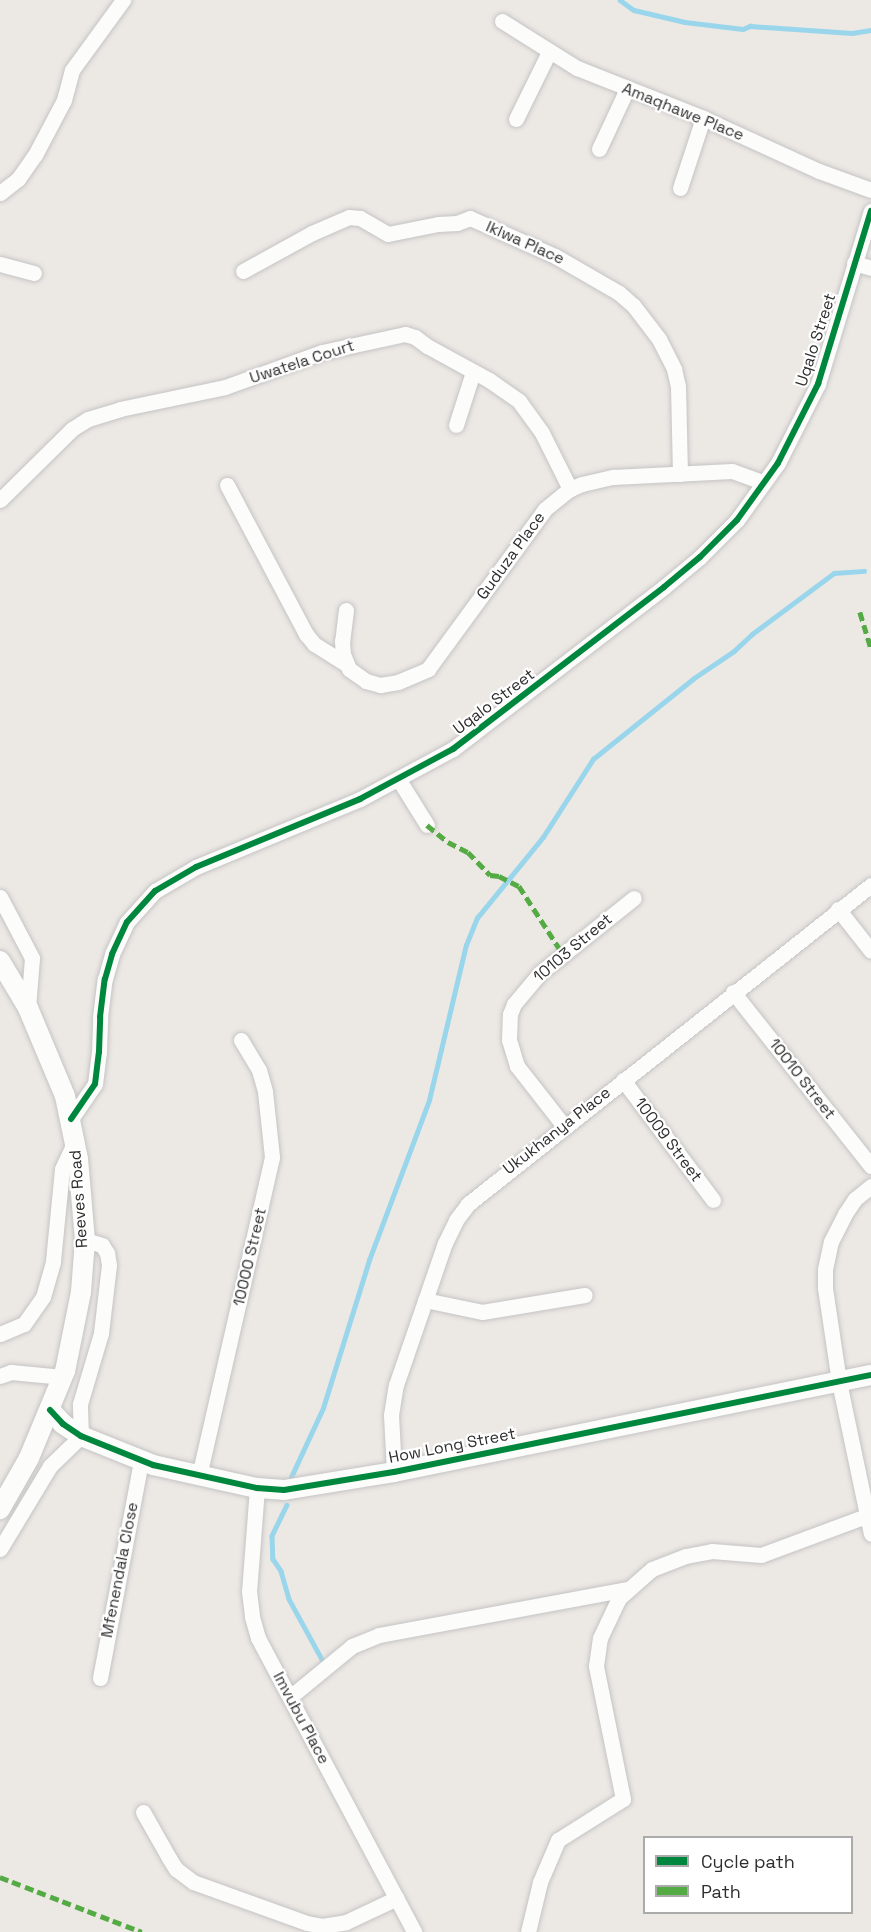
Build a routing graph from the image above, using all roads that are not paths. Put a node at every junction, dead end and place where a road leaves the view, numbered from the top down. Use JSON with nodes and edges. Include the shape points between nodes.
{"nodes":[{"id":1,"x":123,"y":0,"type":"edge"},
{"id":2,"x":502,"y":21,"type":"dead end"},
{"id":3,"x":549,"y":52,"type":"junction"},
{"id":4,"x":627,"y":89,"type":"junction"},
{"id":5,"x":516,"y":118,"type":"dead end"},
{"id":6,"x":703,"y":118,"type":"junction"},
{"id":7,"x":599,"y":149,"type":"dead end"},
{"id":8,"x":680,"y":188,"type":"dead end"},
{"id":9,"x":871,"y":190,"type":"edge"},
{"id":10,"x":0,"y":194,"type":"edge"},
{"id":11,"x":871,"y":211,"type":"edge"},
{"id":12,"x":854,"y":263,"type":"junction"},
{"id":13,"x":0,"y":264,"type":"edge"},
{"id":14,"x":871,"y":268,"type":"edge"},
{"id":15,"x":243,"y":271,"type":"dead end"},
{"id":16,"x":34,"y":273,"type":"dead end"},
{"id":17,"x":473,"y":372,"type":"junction"},
{"id":18,"x":456,"y":425,"type":"dead end"},
{"id":19,"x":680,"y":474,"type":"junction"},
{"id":20,"x":764,"y":482,"type":"junction"},
{"id":21,"x":227,"y":485,"type":"dead end"},
{"id":22,"x":570,"y":489,"type":"junction"},
{"id":23,"x":0,"y":500,"type":"edge"},
{"id":24,"x":346,"y":610,"type":"dead end"},
{"id":25,"x":346,"y":664,"type":"junction"},
{"id":26,"x":399,"y":780,"type":"junction"},
{"id":27,"x":427,"y":825,"type":"dead end"},
{"id":28,"x":871,"y":885,"type":"edge"},
{"id":29,"x":0,"y":897,"type":"edge"},
{"id":30,"x":634,"y":898,"type":"dead end"},
{"id":31,"x":838,"y":909,"type":"junction"},
{"id":32,"x":871,"y":951,"type":"edge"},
{"id":33,"x":0,"y":961,"type":"edge"},
{"id":34,"x":733,"y":992,"type":"junction"},
{"id":35,"x":28,"y":1008,"type":"junction"},
{"id":36,"x":241,"y":1040,"type":"dead end"},
{"id":37,"x":623,"y":1080,"type":"junction"},
{"id":38,"x":71,"y":1119,"type":"junction"},
{"id":39,"x":564,"y":1126,"type":"junction"},
{"id":40,"x":75,"y":1141,"type":"junction"},
{"id":41,"x":871,"y":1166,"type":"edge"},
{"id":42,"x":871,"y":1186,"type":"edge"},
{"id":43,"x":713,"y":1200,"type":"dead end"},
{"id":44,"x":84,"y":1240,"type":"junction"},
{"id":45,"x":585,"y":1295,"type":"dead end"},
{"id":46,"x":425,"y":1300,"type":"junction"},
{"id":47,"x":0,"y":1334,"type":"edge"},
{"id":48,"x":871,"y":1375,"type":"edge"},
{"id":49,"x":0,"y":1376,"type":"edge"},
{"id":50,"x":63,"y":1377,"type":"junction"},
{"id":51,"x":839,"y":1382,"type":"junction"},
{"id":52,"x":50,"y":1410,"type":"junction"},
{"id":53,"x":81,"y":1436,"type":"junction"},
{"id":54,"x":141,"y":1461,"type":"junction"},
{"id":55,"x":394,"y":1472,"type":"junction"},
{"id":56,"x":199,"y":1476,"type":"junction"},
{"id":57,"x":256,"y":1488,"type":"junction"},
{"id":58,"x":0,"y":1509,"type":"edge"},
{"id":59,"x":867,"y":1511,"type":"edge"},
{"id":60,"x":871,"y":1534,"type":"edge"},
{"id":61,"x":0,"y":1549,"type":"edge"},
{"id":62,"x":626,"y":1589,"type":"junction"},
{"id":63,"x":100,"y":1678,"type":"dead end"},
{"id":64,"x":290,"y":1697,"type":"junction"},
{"id":65,"x":143,"y":1812,"type":"dead end"},
{"id":66,"x":397,"y":1898,"type":"junction"},
{"id":67,"x":414,"y":1932,"type":"edge"},
{"id":68,"x":528,"y":1932,"type":"edge"}],
"edges":[{"from":1,"to":10,"type":"street","via":[[72,70],[64,100],[35,154],[18,179]]},
{"from":2,"to":3,"type":"street","name":"Amaqhawe Place"},
{"from":3,"to":4,"type":"street","name":"Amaqhawe Place"},
{"from":3,"to":5,"type":"street"},
{"from":4,"to":6,"type":"street","name":"Amaqhawe Place"},
{"from":4,"to":7,"type":"street"},
{"from":6,"to":8,"type":"street"},
{"from":6,"to":9,"type":"street","name":"Amaqhawe Place","via":[[819,171]]},
{"from":11,"to":12,"type":"street","name":"Uqalo Street"},
{"from":12,"to":14,"type":"street"},
{"from":12,"to":20,"type":"street","name":"Uqalo Street","via":[[818,384],[778,463]]},
{"from":13,"to":16,"type":"street"},
{"from":15,"to":19,"type":"street","name":"Iklwa Place","via":[[349,217],[360,218],[388,234],[470,218],[555,256],[619,293],[659,339],[678,386]]},
{"from":17,"to":18,"type":"street"},
{"from":17,"to":22,"type":"street","name":"Uwatela Court","via":[[506,391],[533,418]]},
{"from":17,"to":23,"type":"street","name":"Uwatela Court","via":[[405,334],[322,352],[225,387],[88,419],[65,435]]},
{"from":19,"to":20,"type":"street","name":"Guduza Place","via":[[732,471]]},
{"from":19,"to":22,"type":"street","name":"Guduza Place","via":[[613,477]]},
{"from":20,"to":26,"type":"street","name":"Uqalo Street","via":[[737,520],[664,587],[476,733]]},
{"from":21,"to":25,"type":"street","via":[[306,634],[314,644]]},
{"from":22,"to":25,"type":"street","name":"Guduza Place","via":[[545,509],[428,669],[406,680],[380,685],[356,675]]},
{"from":24,"to":25,"type":"street","via":[[342,641]]},
{"from":26,"to":27,"type":"street"},
{"from":26,"to":38,"type":"street","name":"Uqalo Street","via":[[196,867],[154,891],[135,910],[118,938],[105,979],[95,1084]]},
{"from":28,"to":31,"type":"street","name":"Ukukhanya Place"},
{"from":29,"to":35,"type":"street","via":[[31,954]]},
{"from":30,"to":39,"type":"street","name":"10103 Street","via":[[540,973],[510,1014],[509,1040],[517,1066]]},
{"from":31,"to":32,"type":"street"},
{"from":31,"to":34,"type":"street","name":"Ukukhanya Place"},
{"from":33,"to":35,"type":"street","name":"Reeves Road"},
{"from":34,"to":37,"type":"street","name":"Ukukhanya Place"},
{"from":34,"to":41,"type":"street","name":"10010 Street"},
{"from":35,"to":38,"type":"street","name":"Reeves Road"},
{"from":36,"to":56,"type":"street","name":"10000 Street","via":[[266,1090],[272,1157]]},
{"from":37,"to":39,"type":"street","name":"Ukukhanya Place"},
{"from":37,"to":43,"type":"street","name":"10009 Street"},
{"from":38,"to":40,"type":"street","name":"Reeves Road"},
{"from":39,"to":46,"type":"street","name":"Ukukhanya Place","via":[[461,1212],[445,1243]]},
{"from":40,"to":44,"type":"street","name":"Reeves Road"},
{"from":40,"to":47,"type":"street","via":[[62,1169],[52,1261],[43,1297],[24,1324]]},
{"from":42,"to":51,"type":"street","via":[[845,1214],[826,1256],[825,1288]]},
{"from":44,"to":50,"type":"street","name":"Reeves Road","via":[[76,1325]]},
{"from":44,"to":53,"type":"street","via":[[102,1245],[109,1265],[101,1333],[81,1404]]},
{"from":45,"to":46,"type":"street","via":[[482,1312]]},
{"from":46,"to":55,"type":"street","name":"Ukukhanya Place","via":[[393,1398]]},
{"from":48,"to":51,"type":"street","name":"How Long Street"},
{"from":49,"to":50,"type":"street","via":[[11,1372]]},
{"from":50,"to":52,"type":"street","name":"Reeves Road"},
{"from":51,"to":55,"type":"street","name":"How Long Street"},
{"from":51,"to":59,"type":"street"},
{"from":52,"to":53,"type":"street","name":"How Long Street"},
{"from":52,"to":58,"type":"street","name":"Reeves Road"},
{"from":53,"to":54,"type":"street","name":"How Long Street"},
{"from":53,"to":61,"type":"street","via":[[50,1466]]},
{"from":54,"to":56,"type":"street","name":"How Long Street"},
{"from":54,"to":63,"type":"street","name":"Mfenendala Close"},
{"from":55,"to":57,"type":"street","name":"How Long Street","via":[[296,1489]]},
{"from":56,"to":57,"type":"street","name":"How Long Street"},
{"from":57,"to":64,"type":"street","name":"Imvubu Place","via":[[249,1591],[252,1617],[258,1638]]},
{"from":59,"to":60,"type":"street"},
{"from":59,"to":62,"type":"street","via":[[761,1555],[712,1551],[686,1556],[652,1569]]},
{"from":62,"to":64,"type":"street","via":[[379,1635],[352,1646]]},
{"from":62,"to":68,"type":"street","via":[[604,1627],[596,1666],[623,1799],[558,1840],[540,1882]]},
{"from":64,"to":66,"type":"street","name":"Imvubu Place"},
{"from":65,"to":66,"type":"street","via":[[176,1869],[193,1882],[307,1923],[322,1926],[346,1922]]},
{"from":66,"to":67,"type":"street","name":"Imvubu Place"}]}
